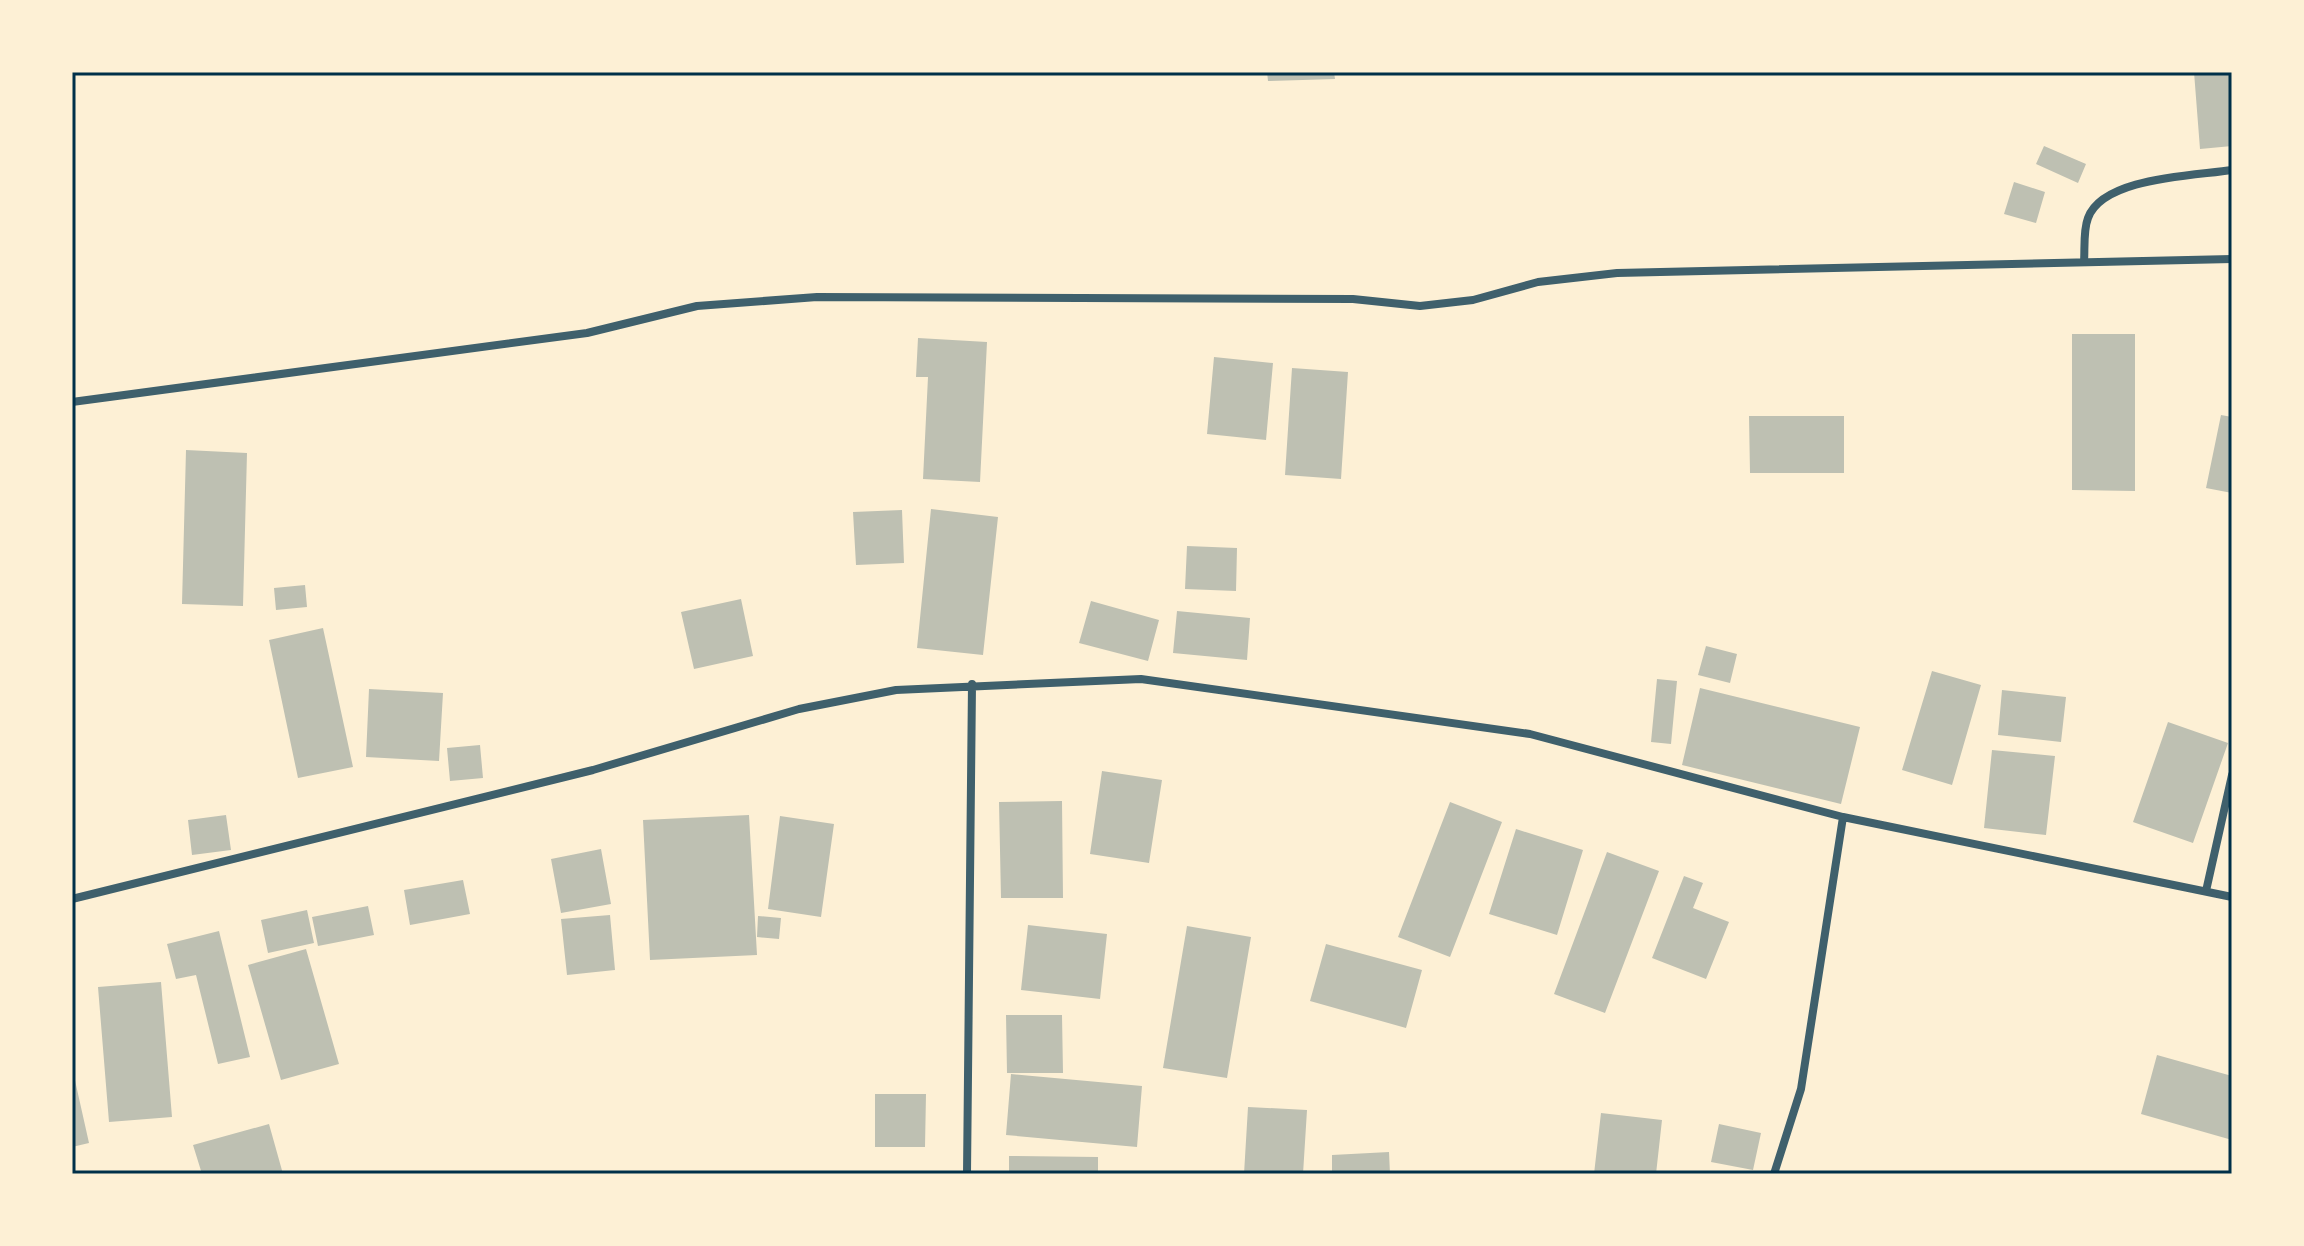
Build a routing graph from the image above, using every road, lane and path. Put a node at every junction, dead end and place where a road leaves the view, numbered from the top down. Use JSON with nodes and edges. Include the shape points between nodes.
{"nodes":[{"id":1,"x":2232,"y":170,"type":"edge"},
{"id":2,"x":2232,"y":259,"type":"edge"},
{"id":3,"x":2084,"y":262,"type":"junction"},
{"id":4,"x":72,"y":402,"type":"edge"},
{"id":5,"x":972,"y":684,"type":"junction"},
{"id":6,"x":2232,"y":775,"type":"edge"},
{"id":7,"x":1843,"y":817,"type":"junction"},
{"id":8,"x":2206,"y":891,"type":"junction"},
{"id":9,"x":2232,"y":897,"type":"edge"},
{"id":10,"x":72,"y":899,"type":"edge"},
{"id":11,"x":967,"y":1174,"type":"edge"},
{"id":12,"x":1774,"y":1174,"type":"edge"}],
"edges":[{"from":1,"to":3,"type":"street","via":[[2120,188],[2100,200],[2088,219]]},
{"from":2,"to":3,"type":"street"},
{"from":3,"to":4,"type":"street","via":[[1617,273],[1538,282],[1473,300],[1420,306],[1353,299],[817,297],[697,306],[587,333]]},
{"from":5,"to":7,"type":"street","via":[[1141,679],[1530,734]]},
{"from":5,"to":10,"type":"street","via":[[896,690],[799,709],[593,770]]},
{"from":5,"to":11,"type":"street"},
{"from":6,"to":8,"type":"street"},
{"from":7,"to":8,"type":"street"},
{"from":7,"to":12,"type":"street","via":[[1801,1089]]},
{"from":8,"to":9,"type":"street"}]}
